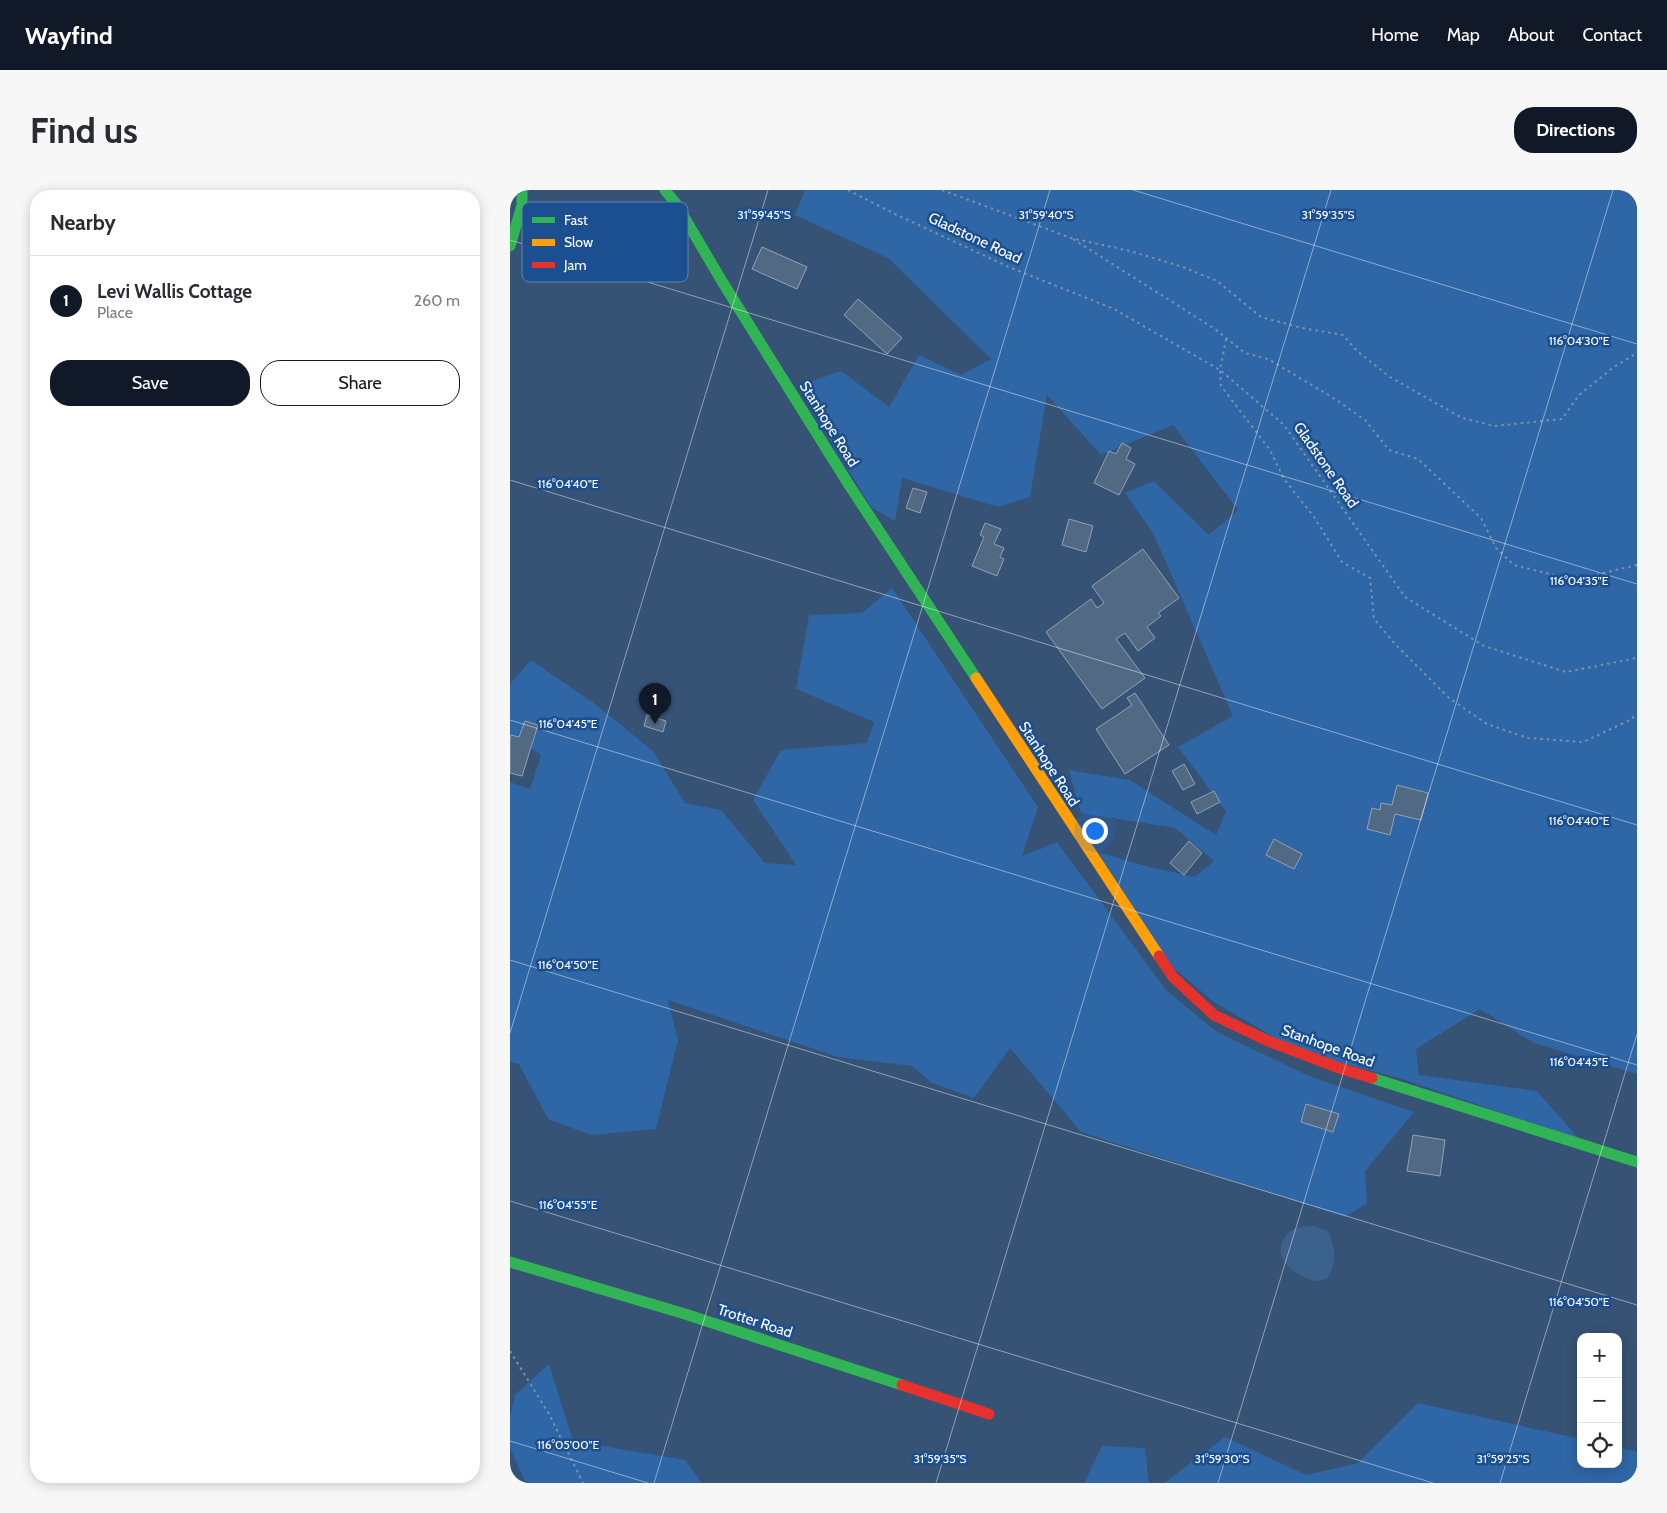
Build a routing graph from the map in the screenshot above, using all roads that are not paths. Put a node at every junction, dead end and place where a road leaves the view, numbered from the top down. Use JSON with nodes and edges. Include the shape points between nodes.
{"nodes":[{"id":1,"x":522,"y":190,"type":"edge"},
{"id":2,"x":666,"y":190,"type":"edge"},
{"id":3,"x":676,"y":202,"type":"edge"},
{"id":4,"x":688,"y":222,"type":"edge"},
{"id":5,"x":510,"y":246,"type":"edge"},
{"id":6,"x":1637,"y":1162,"type":"edge"},
{"id":7,"x":510,"y":1262,"type":"edge"},
{"id":8,"x":989,"y":1414,"type":"dead end"}],
"edges":[{"from":1,"to":5,"type":"street","via":[[522,205]]},
{"from":2,"to":3,"type":"street","name":"Stanhope Road"},
{"from":4,"to":6,"type":"street","name":"Stanhope Road","via":[[849,485],[1173,977],[1214,1015],[1266,1040],[1338,1068]]},
{"from":7,"to":8,"type":"street","name":"Trotter Road","via":[[685,1314]]}]}
